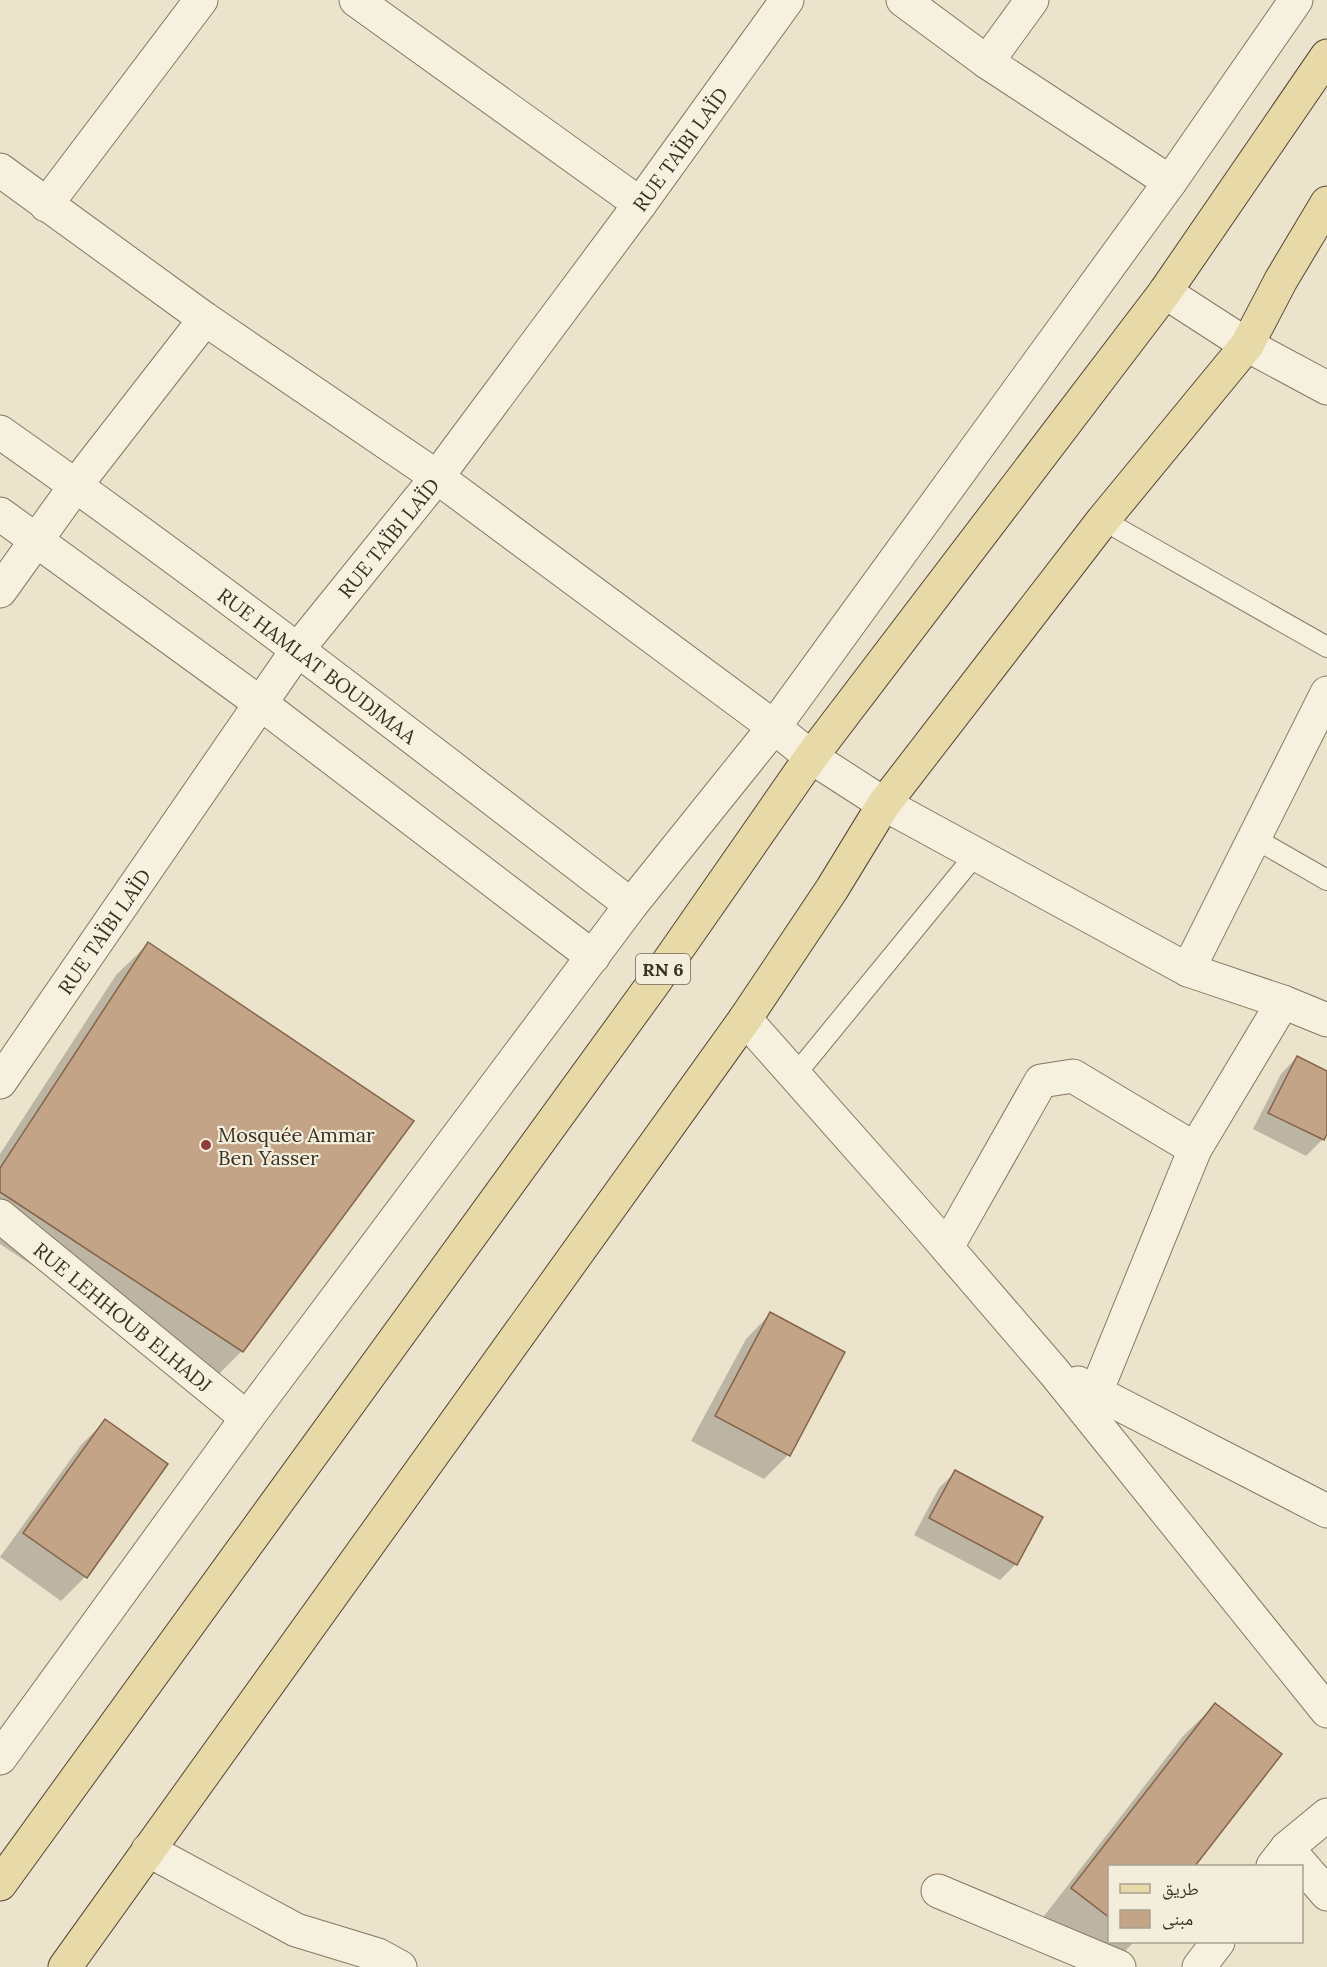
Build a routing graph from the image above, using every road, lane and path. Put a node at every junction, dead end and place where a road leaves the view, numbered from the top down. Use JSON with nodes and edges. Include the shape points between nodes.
{"nodes":[{"id":1,"x":201,"y":0,"type":"edge"},
{"id":2,"x":356,"y":0,"type":"edge"},
{"id":3,"x":787,"y":0,"type":"edge"},
{"id":4,"x":903,"y":0,"type":"edge"},
{"id":5,"x":1032,"y":0,"type":"edge"},
{"id":6,"x":1296,"y":0,"type":"edge"},
{"id":7,"x":1327,"y":56,"type":"edge"},
{"id":8,"x":987,"y":62,"type":"junction"},
{"id":9,"x":0,"y":170,"type":"edge"},
{"id":10,"x":1170,"y":182,"type":"junction"},
{"id":11,"x":1327,"y":203,"type":"edge"},
{"id":12,"x":640,"y":204,"type":"junction"},
{"id":13,"x":46,"y":205,"type":"junction"},
{"id":14,"x":1165,"y":292,"type":"junction"},
{"id":15,"x":205,"y":319,"type":"junction"},
{"id":16,"x":1246,"y":345,"type":"junction"},
{"id":17,"x":1327,"y":388,"type":"edge"},
{"id":18,"x":0,"y":432,"type":"edge"},
{"id":19,"x":437,"y":477,"type":"junction"},
{"id":20,"x":76,"y":485,"type":"junction"},
{"id":21,"x":0,"y":514,"type":"edge"},
{"id":22,"x":1103,"y":520,"type":"junction"},
{"id":23,"x":36,"y":541,"type":"junction"},
{"id":24,"x":0,"y":591,"type":"edge"},
{"id":25,"x":1327,"y":647,"type":"edge"},
{"id":26,"x":298,"y":649,"type":"junction"},
{"id":27,"x":1327,"y":693,"type":"edge"},
{"id":28,"x":260,"y":703,"type":"junction"},
{"id":29,"x":1320,"y":725,"type":"edge"},
{"id":30,"x":774,"y":727,"type":"junction"},
{"id":31,"x":811,"y":758,"type":"junction"},
{"id":32,"x":884,"y":804,"type":"junction"},
{"id":33,"x":1254,"y":838,"type":"junction"},
{"id":34,"x":976,"y":854,"type":"junction"},
{"id":35,"x":1327,"y":880,"type":"edge"},
{"id":36,"x":630,"y":905,"type":"junction"},
{"id":37,"x":593,"y":957,"type":"junction"},
{"id":38,"x":1188,"y":970,"type":"junction"},
{"id":39,"x":1283,"y":1002,"type":"junction"},
{"id":40,"x":745,"y":1019,"type":"junction"},
{"id":41,"x":1327,"y":1020,"type":"edge"},
{"id":42,"x":795,"y":1075,"type":"junction"},
{"id":43,"x":0,"y":1082,"type":"edge"},
{"id":44,"x":1195,"y":1149,"type":"junction"},
{"id":45,"x":0,"y":1216,"type":"edge"},
{"id":46,"x":947,"y":1247,"type":"junction"},
{"id":47,"x":1054,"y":1372,"type":"junction"},
{"id":48,"x":1096,"y":1392,"type":"junction"},
{"id":49,"x":247,"y":1418,"type":"junction"},
{"id":50,"x":1327,"y":1511,"type":"edge"},
{"id":51,"x":1327,"y":1711,"type":"edge"},
{"id":52,"x":0,"y":1758,"type":"edge"},
{"id":53,"x":1327,"y":1815,"type":"edge"},
{"id":54,"x":148,"y":1850,"type":"junction"},
{"id":55,"x":1280,"y":1857,"type":"edge"},
{"id":56,"x":1303,"y":1875,"type":"edge"},
{"id":57,"x":0,"y":1884,"type":"edge"},
{"id":58,"x":938,"y":1891,"type":"dead end"},
{"id":59,"x":1327,"y":1894,"type":"edge"},
{"id":60,"x":296,"y":1930,"type":"junction"},
{"id":61,"x":1217,"y":1943,"type":"edge"},
{"id":62,"x":65,"y":1967,"type":"edge"},
{"id":63,"x":334,"y":1967,"type":"edge"},
{"id":64,"x":400,"y":1967,"type":"edge"},
{"id":65,"x":1119,"y":1967,"type":"edge"},
{"id":66,"x":1199,"y":1967,"type":"edge"}],
"edges":[{"from":1,"to":13,"type":"street"},
{"from":2,"to":12,"type":"street"},
{"from":3,"to":12,"type":"street","name":"RUE TAÏBI LAÏD"},
{"from":4,"to":8,"type":"street"},
{"from":5,"to":8,"type":"street"},
{"from":6,"to":10,"type":"street"},
{"from":7,"to":14,"type":"main road","number":"RN 6"},
{"from":8,"to":10,"type":"street"},
{"from":9,"to":13,"type":"street"},
{"from":10,"to":30,"type":"street"},
{"from":11,"to":16,"type":"main road"},
{"from":12,"to":19,"type":"street","name":"RUE TAÏBI LAÏD"},
{"from":13,"to":15,"type":"street"},
{"from":14,"to":16,"type":"street"},
{"from":14,"to":31,"type":"main road","number":"RN 6"},
{"from":15,"to":19,"type":"street"},
{"from":15,"to":20,"type":"street"},
{"from":16,"to":17,"type":"street"},
{"from":16,"to":22,"type":"main road"},
{"from":18,"to":20,"type":"street","name":"RUE HAMLAT BOUDJMAA"},
{"from":19,"to":26,"type":"street","name":"RUE TAÏBI LAÏD"},
{"from":19,"to":30,"type":"street"},
{"from":20,"to":23,"type":"street"},
{"from":20,"to":26,"type":"street","name":"RUE HAMLAT BOUDJMAA"},
{"from":21,"to":23,"type":"street"},
{"from":22,"to":25,"type":"lane"},
{"from":22,"to":32,"type":"main road"},
{"from":23,"to":24,"type":"street"},
{"from":23,"to":28,"type":"street"},
{"from":26,"to":28,"type":"street","name":"RUE TAÏBI LAÏD"},
{"from":26,"to":36,"type":"street","name":"RUE HAMLAT BOUDJMAA"},
{"from":27,"to":29,"type":"street"},
{"from":28,"to":37,"type":"street"},
{"from":28,"to":43,"type":"street","name":"RUE TAÏBI LAÏD"},
{"from":29,"to":33,"type":"street"},
{"from":30,"to":31,"type":"street"},
{"from":30,"to":36,"type":"street"},
{"from":31,"to":32,"type":"street"},
{"from":31,"to":57,"type":"main road","number":"RN 6","via":[[653,984]]},
{"from":32,"to":34,"type":"street"},
{"from":32,"to":40,"type":"main road"},
{"from":33,"to":35,"type":"lane"},
{"from":33,"to":38,"type":"street"},
{"from":34,"to":38,"type":"street"},
{"from":34,"to":42,"type":"lane"},
{"from":36,"to":37,"type":"street"},
{"from":37,"to":49,"type":"street"},
{"from":38,"to":39,"type":"street"},
{"from":39,"to":41,"type":"street"},
{"from":39,"to":44,"type":"street"},
{"from":40,"to":42,"type":"street"},
{"from":40,"to":54,"type":"main road"},
{"from":42,"to":46,"type":"street"},
{"from":44,"to":46,"type":"street","via":[[1073,1076],[1041,1081]]},
{"from":44,"to":48,"type":"street"},
{"from":45,"to":49,"type":"street","name":"RUE LEHHOUB ELHADJ"},
{"from":46,"to":47,"type":"street"},
{"from":47,"to":48,"type":"street"},
{"from":47,"to":51,"type":"street"},
{"from":48,"to":50,"type":"street"},
{"from":49,"to":52,"type":"street"},
{"from":53,"to":55,"type":"street"},
{"from":54,"to":60,"type":"street"},
{"from":54,"to":62,"type":"main road"},
{"from":56,"to":59,"type":"street"},
{"from":58,"to":65,"type":"street"},
{"from":60,"to":63,"type":"street"},
{"from":60,"to":64,"type":"street","via":[[378,1955]]},
{"from":61,"to":66,"type":"street"}]}
